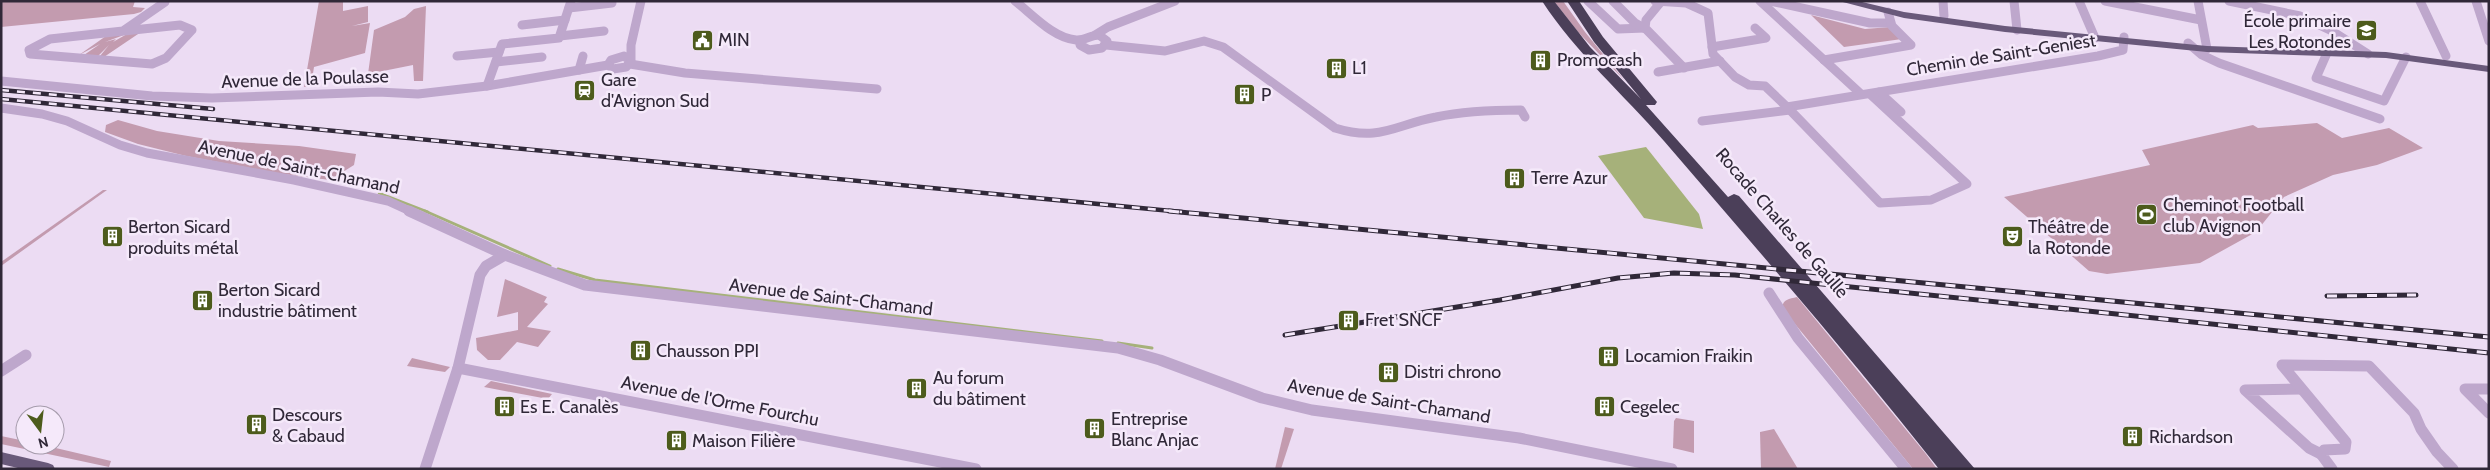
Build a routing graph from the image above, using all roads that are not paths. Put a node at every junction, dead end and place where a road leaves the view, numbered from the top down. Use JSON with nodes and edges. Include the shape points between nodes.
{"nodes":[{"id":1,"x":641,"y":1,"type":"edge"},
{"id":2,"x":1015,"y":1,"type":"edge"},
{"id":3,"x":1175,"y":1,"type":"edge"},
{"id":4,"x":1548,"y":1,"type":"edge"},
{"id":5,"x":1588,"y":1,"type":"edge"},
{"id":6,"x":1613,"y":1,"type":"edge"},
{"id":7,"x":1676,"y":1,"type":"edge"},
{"id":8,"x":1760,"y":1,"type":"edge"},
{"id":9,"x":1770,"y":1,"type":"edge"},
{"id":10,"x":1844,"y":1,"type":"edge"},
{"id":11,"x":1943,"y":1,"type":"edge"},
{"id":12,"x":2014,"y":1,"type":"edge"},
{"id":13,"x":2079,"y":1,"type":"edge"},
{"id":14,"x":2105,"y":1,"type":"edge"},
{"id":15,"x":2198,"y":1,"type":"edge"},
{"id":16,"x":2229,"y":1,"type":"edge"},
{"id":17,"x":2420,"y":1,"type":"edge"},
{"id":18,"x":2476,"y":1,"type":"edge"},
{"id":19,"x":165,"y":2,"type":"edge"},
{"id":20,"x":1572,"y":2,"type":"edge"},
{"id":21,"x":1657,"y":2,"type":"edge"},
{"id":22,"x":612,"y":3,"type":"dead end"},
{"id":23,"x":1867,"y":3,"type":"edge"},
{"id":24,"x":570,"y":4,"type":"edge"},
{"id":25,"x":1888,"y":12,"type":"junction"},
{"id":26,"x":1944,"y":16,"type":"junction"},
{"id":27,"x":565,"y":20,"type":"junction"},
{"id":28,"x":2201,"y":20,"type":"junction"},
{"id":29,"x":1890,"y":23,"type":"junction"},
{"id":30,"x":522,"y":25,"type":"dead end"},
{"id":31,"x":1645,"y":28,"type":"junction"},
{"id":32,"x":1755,"y":28,"type":"dead end"},
{"id":33,"x":2017,"y":28,"type":"junction"},
{"id":34,"x":124,"y":31,"type":"junction"},
{"id":35,"x":604,"y":31,"type":"dead end"},
{"id":36,"x":1095,"y":35,"type":"junction"},
{"id":37,"x":560,"y":36,"type":"junction"},
{"id":38,"x":2094,"y":36,"type":"junction"},
{"id":39,"x":2125,"y":39,"type":"junction"},
{"id":40,"x":1080,"y":41,"type":"junction"},
{"id":41,"x":2489,"y":41,"type":"edge"},
{"id":42,"x":1106,"y":44,"type":"junction"},
{"id":43,"x":631,"y":45,"type":"junction"},
{"id":44,"x":2190,"y":45,"type":"junction"},
{"id":45,"x":2207,"y":46,"type":"junction"},
{"id":46,"x":1712,"y":47,"type":"junction"},
{"id":47,"x":2364,"y":51,"type":"junction"},
{"id":48,"x":499,"y":52,"type":"junction"},
{"id":49,"x":2327,"y":53,"type":"junction"},
{"id":50,"x":457,"y":56,"type":"dead end"},
{"id":51,"x":584,"y":56,"type":"dead end"},
{"id":52,"x":2446,"y":56,"type":"junction"},
{"id":53,"x":542,"y":57,"type":"dead end"},
{"id":54,"x":619,"y":57,"type":"junction"},
{"id":55,"x":2406,"y":57,"type":"junction"},
{"id":56,"x":1824,"y":60,"type":"junction"},
{"id":57,"x":630,"y":61,"type":"junction"},
{"id":58,"x":1720,"y":61,"type":"junction"},
{"id":59,"x":496,"y":62,"type":"junction"},
{"id":60,"x":2489,"y":64,"type":"edge"},
{"id":61,"x":608,"y":65,"type":"junction"},
{"id":62,"x":1684,"y":68,"type":"junction"},
{"id":63,"x":2489,"y":69,"type":"edge"},
{"id":64,"x":579,"y":70,"type":"junction"},
{"id":65,"x":1658,"y":72,"type":"dead end"},
{"id":66,"x":1,"y":81,"type":"edge"},
{"id":67,"x":487,"y":86,"type":"junction"},
{"id":68,"x":877,"y":89,"type":"dead end"},
{"id":69,"x":1870,"y":93,"type":"junction"},
{"id":70,"x":1,"y":108,"type":"edge"},
{"id":71,"x":1789,"y":109,"type":"junction"},
{"id":72,"x":1902,"y":112,"type":"dead end"},
{"id":73,"x":1525,"y":117,"type":"dead end"},
{"id":74,"x":2380,"y":120,"type":"dead end"},
{"id":75,"x":1702,"y":121,"type":"dead end"},
{"id":76,"x":505,"y":255,"type":"junction"},
{"id":77,"x":1769,"y":293,"type":"dead end"},
{"id":78,"x":1828,"y":315,"type":"junction"},
{"id":79,"x":26,"y":355,"type":"dead end"},
{"id":80,"x":458,"y":368,"type":"junction"},
{"id":81,"x":1,"y":371,"type":"edge"},
{"id":82,"x":2489,"y":388,"type":"edge"},
{"id":83,"x":2301,"y":389,"type":"junction"},
{"id":84,"x":2489,"y":413,"type":"edge"},
{"id":85,"x":2321,"y":454,"type":"junction"},
{"id":86,"x":1,"y":458,"type":"edge"},
{"id":87,"x":48,"y":469,"type":"edge"},
{"id":88,"x":425,"y":469,"type":"edge"},
{"id":89,"x":976,"y":469,"type":"edge"},
{"id":90,"x":1672,"y":469,"type":"edge"},
{"id":91,"x":1906,"y":469,"type":"edge"},
{"id":92,"x":1950,"y":469,"type":"edge"},
{"id":93,"x":1966,"y":469,"type":"edge"},
{"id":94,"x":2332,"y":469,"type":"edge"},
{"id":95,"x":2453,"y":469,"type":"edge"}],
"edges":[{"from":1,"to":43,"type":"street"},
{"from":2,"to":40,"type":"street","via":[[1063,36]]},
{"from":3,"to":36,"type":"street"},
{"from":4,"to":78,"type":"highway","name":"Rocade Charles de Gaulle","via":[[1564,25]]},
{"from":5,"to":31,"type":"street","via":[[1618,29]]},
{"from":6,"to":31,"type":"street","via":[[1635,23]]},
{"from":7,"to":21,"type":"street","via":[[1670,4]]},
{"from":7,"to":46,"type":"street","via":[[1708,13]]},
{"from":8,"to":56,"type":"street"},
{"from":9,"to":29,"type":"street","via":[[1870,24]]},
{"from":10,"to":23,"type":"main road"},
{"from":11,"to":26,"type":"street"},
{"from":12,"to":33,"type":"street"},
{"from":13,"to":38,"type":"street"},
{"from":14,"to":28,"type":"street"},
{"from":15,"to":28,"type":"street"},
{"from":16,"to":47,"type":"street","via":[[2300,16]]},
{"from":17,"to":52,"type":"street"},
{"from":18,"to":41,"type":"street"},
{"from":19,"to":34,"type":"street"},
{"from":20,"to":78,"type":"highway","name":"Rocade Charles de Gaulle","via":[[1598,39],[1759,227]]},
{"from":21,"to":31,"type":"street"},
{"from":22,"to":24,"type":"street"},
{"from":23,"to":25,"type":"main road"},
{"from":23,"to":26,"type":"main road"},
{"from":24,"to":27,"type":"street"},
{"from":25,"to":29,"type":"street"},
{"from":25,"to":33,"type":"main road"},
{"from":26,"to":33,"type":"main road"},
{"from":27,"to":30,"type":"street"},
{"from":27,"to":37,"type":"street"},
{"from":28,"to":45,"type":"street"},
{"from":29,"to":56,"type":"street","via":[[1911,46]]},
{"from":31,"to":62,"type":"street"},
{"from":32,"to":46,"type":"street","via":[[1766,38]]},
{"from":33,"to":38,"type":"main road"},
{"from":34,"to":34,"type":"street","via":[[52,38],[29,50],[30,54],[152,64],[166,58],[192,30],[180,25]]},
{"from":35,"to":37,"type":"street"},
{"from":36,"to":40,"type":"street"},
{"from":36,"to":42,"type":"street","via":[[1105,38]]},
{"from":37,"to":48,"type":"street","via":[[502,44]]},
{"from":38,"to":39,"type":"main road"},
{"from":39,"to":44,"type":"main road"},
{"from":39,"to":69,"type":"street","name":"Chemin de Saint-Geniest","via":[[2123,50],[2098,56]]},
{"from":40,"to":42,"type":"street","via":[[1080,45],[1089,50]]},
{"from":42,"to":73,"type":"street","via":[[1165,51],[1204,41],[1223,47],[1335,128],[1352,135],[1381,135],[1434,118],[1490,110],[1521,110]]},
{"from":43,"to":54,"type":"street"},
{"from":43,"to":57,"type":"street"},
{"from":44,"to":45,"type":"main road"},
{"from":44,"to":74,"type":"street","via":[[2219,63]]},
{"from":45,"to":47,"type":"main road"},
{"from":45,"to":49,"type":"main road"},
{"from":46,"to":58,"type":"street","via":[[1713,54]]},
{"from":47,"to":49,"type":"main road"},
{"from":47,"to":52,"type":"main road","via":[[2381,48]]},
{"from":47,"to":55,"type":"main road"},
{"from":48,"to":50,"type":"street"},
{"from":48,"to":59,"type":"street"},
{"from":49,"to":55,"type":"street","via":[[2316,78],[2384,101]]},
{"from":51,"to":64,"type":"street"},
{"from":52,"to":60,"type":"main road"},
{"from":53,"to":59,"type":"street"},
{"from":54,"to":57,"type":"street"},
{"from":54,"to":61,"type":"street"},
{"from":55,"to":63,"type":"main road"},
{"from":56,"to":69,"type":"street"},
{"from":57,"to":61,"type":"street","name":"Avenue de la Poulasse","via":[[616,69]]},
{"from":57,"to":68,"type":"street","via":[[650,69],[685,73]]},
{"from":58,"to":62,"type":"street"},
{"from":58,"to":71,"type":"street","via":[[1741,81],[1765,86]]},
{"from":59,"to":67,"type":"street"},
{"from":61,"to":64,"type":"street","name":"Avenue de la Poulasse"},
{"from":62,"to":65,"type":"street"},
{"from":64,"to":67,"type":"street","name":"Avenue de la Poulasse"},
{"from":66,"to":67,"type":"street","name":"Avenue de la Poulasse","via":[[152,96],[212,98],[378,92],[418,94]]},
{"from":69,"to":71,"type":"street","name":"Chemin de Saint-Geniest","via":[[1865,98],[1800,111]]},
{"from":69,"to":71,"type":"street","via":[[1967,184],[1931,200],[1880,203]]},
{"from":69,"to":72,"type":"street"},
{"from":70,"to":76,"type":"street","name":"Avenue de Saint-Chamand","via":[[67,121],[120,145],[147,153],[388,200]]},
{"from":71,"to":75,"type":"street","name":"Chemin de Saint-Geniest"},
{"from":76,"to":80,"type":"street","via":[[486,266],[480,276]]},
{"from":76,"to":90,"type":"street","name":"Avenue de Saint-Chamand","via":[[563,278],[606,288],[1118,348],[1162,359],[1283,404],[1334,414],[1518,438]]},
{"from":77,"to":91,"type":"street","via":[[1807,348]]},
{"from":78,"to":92,"type":"highway","name":"Rocade Charles de Gaulle"},
{"from":78,"to":93,"type":"highway","name":"Rocade Charles de Gaulle"},
{"from":79,"to":81,"type":"street"},
{"from":80,"to":88,"type":"street"},
{"from":80,"to":89,"type":"street","name":"Avenue de l'Orme Fourchu"},
{"from":82,"to":84,"type":"street","via":[[2465,389]]},
{"from":83,"to":85,"type":"street","via":[[2346,442],[2345,449],[2324,450]]},
{"from":83,"to":85,"type":"street","via":[[2245,390],[2309,448]]},
{"from":83,"to":95,"type":"street","via":[[2282,365],[2369,366],[2414,413],[2437,452]]},
{"from":85,"to":94,"type":"street"},
{"from":86,"to":87,"type":"main road"}]}
